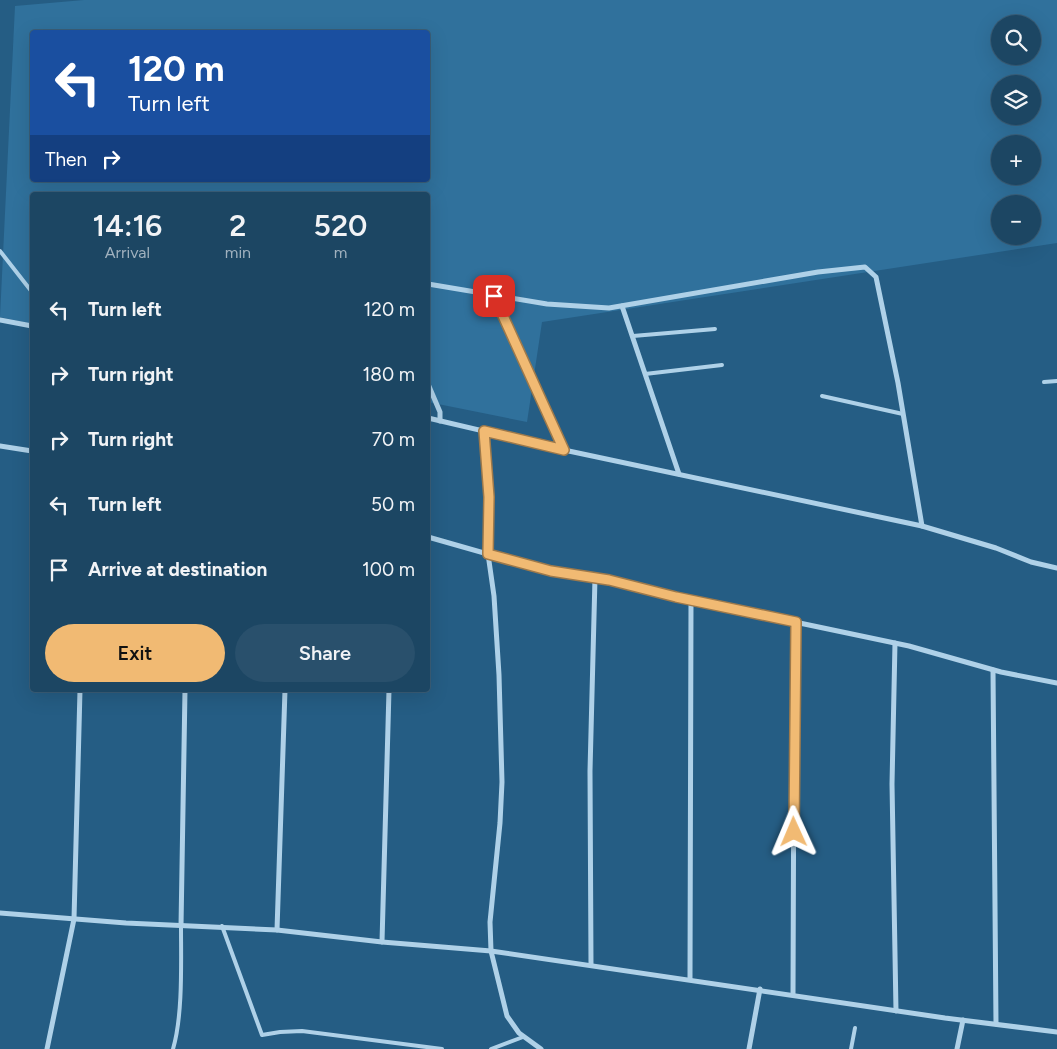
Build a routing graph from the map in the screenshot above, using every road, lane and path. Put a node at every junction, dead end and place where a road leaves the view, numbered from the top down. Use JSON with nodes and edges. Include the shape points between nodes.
{"nodes":[{"id":1,"x":0,"y":250,"type":"edge"},
{"id":2,"x":430,"y":284,"type":"edge"},
{"id":3,"x":30,"y":289,"type":"edge"},
{"id":4,"x":494,"y":296,"type":"junction"},
{"id":5,"x":622,"y":306,"type":"junction"},
{"id":6,"x":0,"y":320,"type":"edge"},
{"id":7,"x":30,"y":326,"type":"edge"},
{"id":8,"x":715,"y":329,"type":"dead end"},
{"id":9,"x":632,"y":336,"type":"junction"},
{"id":10,"x":722,"y":365,"type":"dead end"},
{"id":11,"x":645,"y":374,"type":"junction"},
{"id":12,"x":1057,"y":381,"type":"edge"},
{"id":13,"x":1044,"y":382,"type":"dead end"},
{"id":14,"x":430,"y":389,"type":"edge"},
{"id":15,"x":822,"y":396,"type":"dead end"},
{"id":16,"x":902,"y":414,"type":"junction"},
{"id":17,"x":430,"y":418,"type":"edge"},
{"id":18,"x":440,"y":420,"type":"junction"},
{"id":19,"x":484,"y":431,"type":"junction"},
{"id":20,"x":0,"y":446,"type":"edge"},
{"id":21,"x":564,"y":450,"type":"junction"},
{"id":22,"x":30,"y":451,"type":"edge"},
{"id":23,"x":679,"y":474,"type":"junction"},
{"id":24,"x":922,"y":526,"type":"junction"},
{"id":25,"x":430,"y":538,"type":"edge"},
{"id":26,"x":488,"y":554,"type":"junction"},
{"id":27,"x":1057,"y":568,"type":"edge"},
{"id":28,"x":595,"y":578,"type":"junction"},
{"id":29,"x":690,"y":600,"type":"junction"},
{"id":30,"x":796,"y":622,"type":"junction"},
{"id":31,"x":895,"y":643,"type":"junction"},
{"id":32,"x":993,"y":670,"type":"junction"},
{"id":33,"x":1057,"y":683,"type":"edge"},
{"id":34,"x":80,"y":692,"type":"edge"},
{"id":35,"x":185,"y":692,"type":"edge"},
{"id":36,"x":285,"y":692,"type":"edge"},
{"id":37,"x":389,"y":692,"type":"edge"},
{"id":38,"x":0,"y":913,"type":"edge"},
{"id":39,"x":74,"y":919,"type":"junction"},
{"id":40,"x":181,"y":926,"type":"junction"},
{"id":41,"x":222,"y":926,"type":"junction"},
{"id":42,"x":277,"y":930,"type":"junction"},
{"id":43,"x":382,"y":942,"type":"junction"},
{"id":44,"x":491,"y":951,"type":"junction"},
{"id":45,"x":591,"y":966,"type":"junction"},
{"id":46,"x":690,"y":980,"type":"junction"},
{"id":47,"x":760,"y":990,"type":"junction"},
{"id":48,"x":794,"y":994,"type":"junction"},
{"id":49,"x":896,"y":1011,"type":"junction"},
{"id":50,"x":964,"y":1020,"type":"junction"},
{"id":51,"x":996,"y":1024,"type":"junction"},
{"id":52,"x":854,"y":1028,"type":"dead end"},
{"id":53,"x":1057,"y":1032,"type":"edge"},
{"id":54,"x":523,"y":1037,"type":"junction"},
{"id":55,"x":47,"y":1049,"type":"edge"},
{"id":56,"x":172,"y":1049,"type":"edge"},
{"id":57,"x":442,"y":1049,"type":"edge"},
{"id":58,"x":491,"y":1049,"type":"edge"},
{"id":59,"x":541,"y":1049,"type":"edge"},
{"id":60,"x":749,"y":1049,"type":"edge"},
{"id":61,"x":851,"y":1049,"type":"edge"},
{"id":62,"x":957,"y":1049,"type":"edge"}],
"edges":[{"from":1,"to":3,"type":"lane"},
{"from":2,"to":4,"type":"street"},
{"from":4,"to":5,"type":"street","via":[[547,304]]},
{"from":4,"to":21,"type":"street"},
{"from":5,"to":9,"type":"street"},
{"from":5,"to":16,"type":"street","via":[[818,272],[865,267],[876,277]]},
{"from":6,"to":7,"type":"street"},
{"from":8,"to":9,"type":"lane"},
{"from":9,"to":11,"type":"street"},
{"from":10,"to":11,"type":"lane"},
{"from":11,"to":23,"type":"street"},
{"from":12,"to":13,"type":"lane"},
{"from":14,"to":18,"type":"street"},
{"from":15,"to":16,"type":"lane"},
{"from":16,"to":24,"type":"street"},
{"from":17,"to":18,"type":"street"},
{"from":18,"to":19,"type":"street"},
{"from":19,"to":21,"type":"street"},
{"from":19,"to":26,"type":"street","via":[[489,497]]},
{"from":20,"to":22,"type":"street"},
{"from":21,"to":23,"type":"street"},
{"from":23,"to":24,"type":"street"},
{"from":24,"to":27,"type":"street"},
{"from":25,"to":26,"type":"street"},
{"from":26,"to":28,"type":"street","via":[[551,571]]},
{"from":26,"to":44,"type":"street","via":[[494,596],[502,782],[490,922]]},
{"from":28,"to":29,"type":"street"},
{"from":28,"to":45,"type":"street","via":[[590,771]]},
{"from":29,"to":30,"type":"street"},
{"from":29,"to":46,"type":"street"},
{"from":30,"to":31,"type":"street"},
{"from":30,"to":48,"type":"street"},
{"from":31,"to":32,"type":"street"},
{"from":31,"to":49,"type":"street","via":[[892,804]]},
{"from":32,"to":33,"type":"street"},
{"from":32,"to":51,"type":"street"},
{"from":34,"to":39,"type":"street"},
{"from":35,"to":40,"type":"street"},
{"from":36,"to":42,"type":"street"},
{"from":37,"to":43,"type":"street"},
{"from":38,"to":39,"type":"street"},
{"from":39,"to":40,"type":"street"},
{"from":39,"to":55,"type":"street"},
{"from":40,"to":41,"type":"street"},
{"from":40,"to":56,"type":"lane","via":[[181,970],[176,1038]]},
{"from":41,"to":42,"type":"street"},
{"from":41,"to":57,"type":"lane","via":[[262,1035],[302,1031]]},
{"from":42,"to":43,"type":"street"},
{"from":43,"to":44,"type":"street"},
{"from":44,"to":45,"type":"street"},
{"from":44,"to":54,"type":"street","via":[[503,1006],[512,1025]]},
{"from":45,"to":46,"type":"street"},
{"from":46,"to":47,"type":"street"},
{"from":47,"to":48,"type":"street"},
{"from":47,"to":60,"type":"street"},
{"from":48,"to":49,"type":"street"},
{"from":49,"to":50,"type":"street"},
{"from":50,"to":51,"type":"street"},
{"from":50,"to":62,"type":"street"},
{"from":51,"to":53,"type":"street"},
{"from":52,"to":61,"type":"lane"},
{"from":54,"to":58,"type":"lane"},
{"from":54,"to":59,"type":"street"}]}
